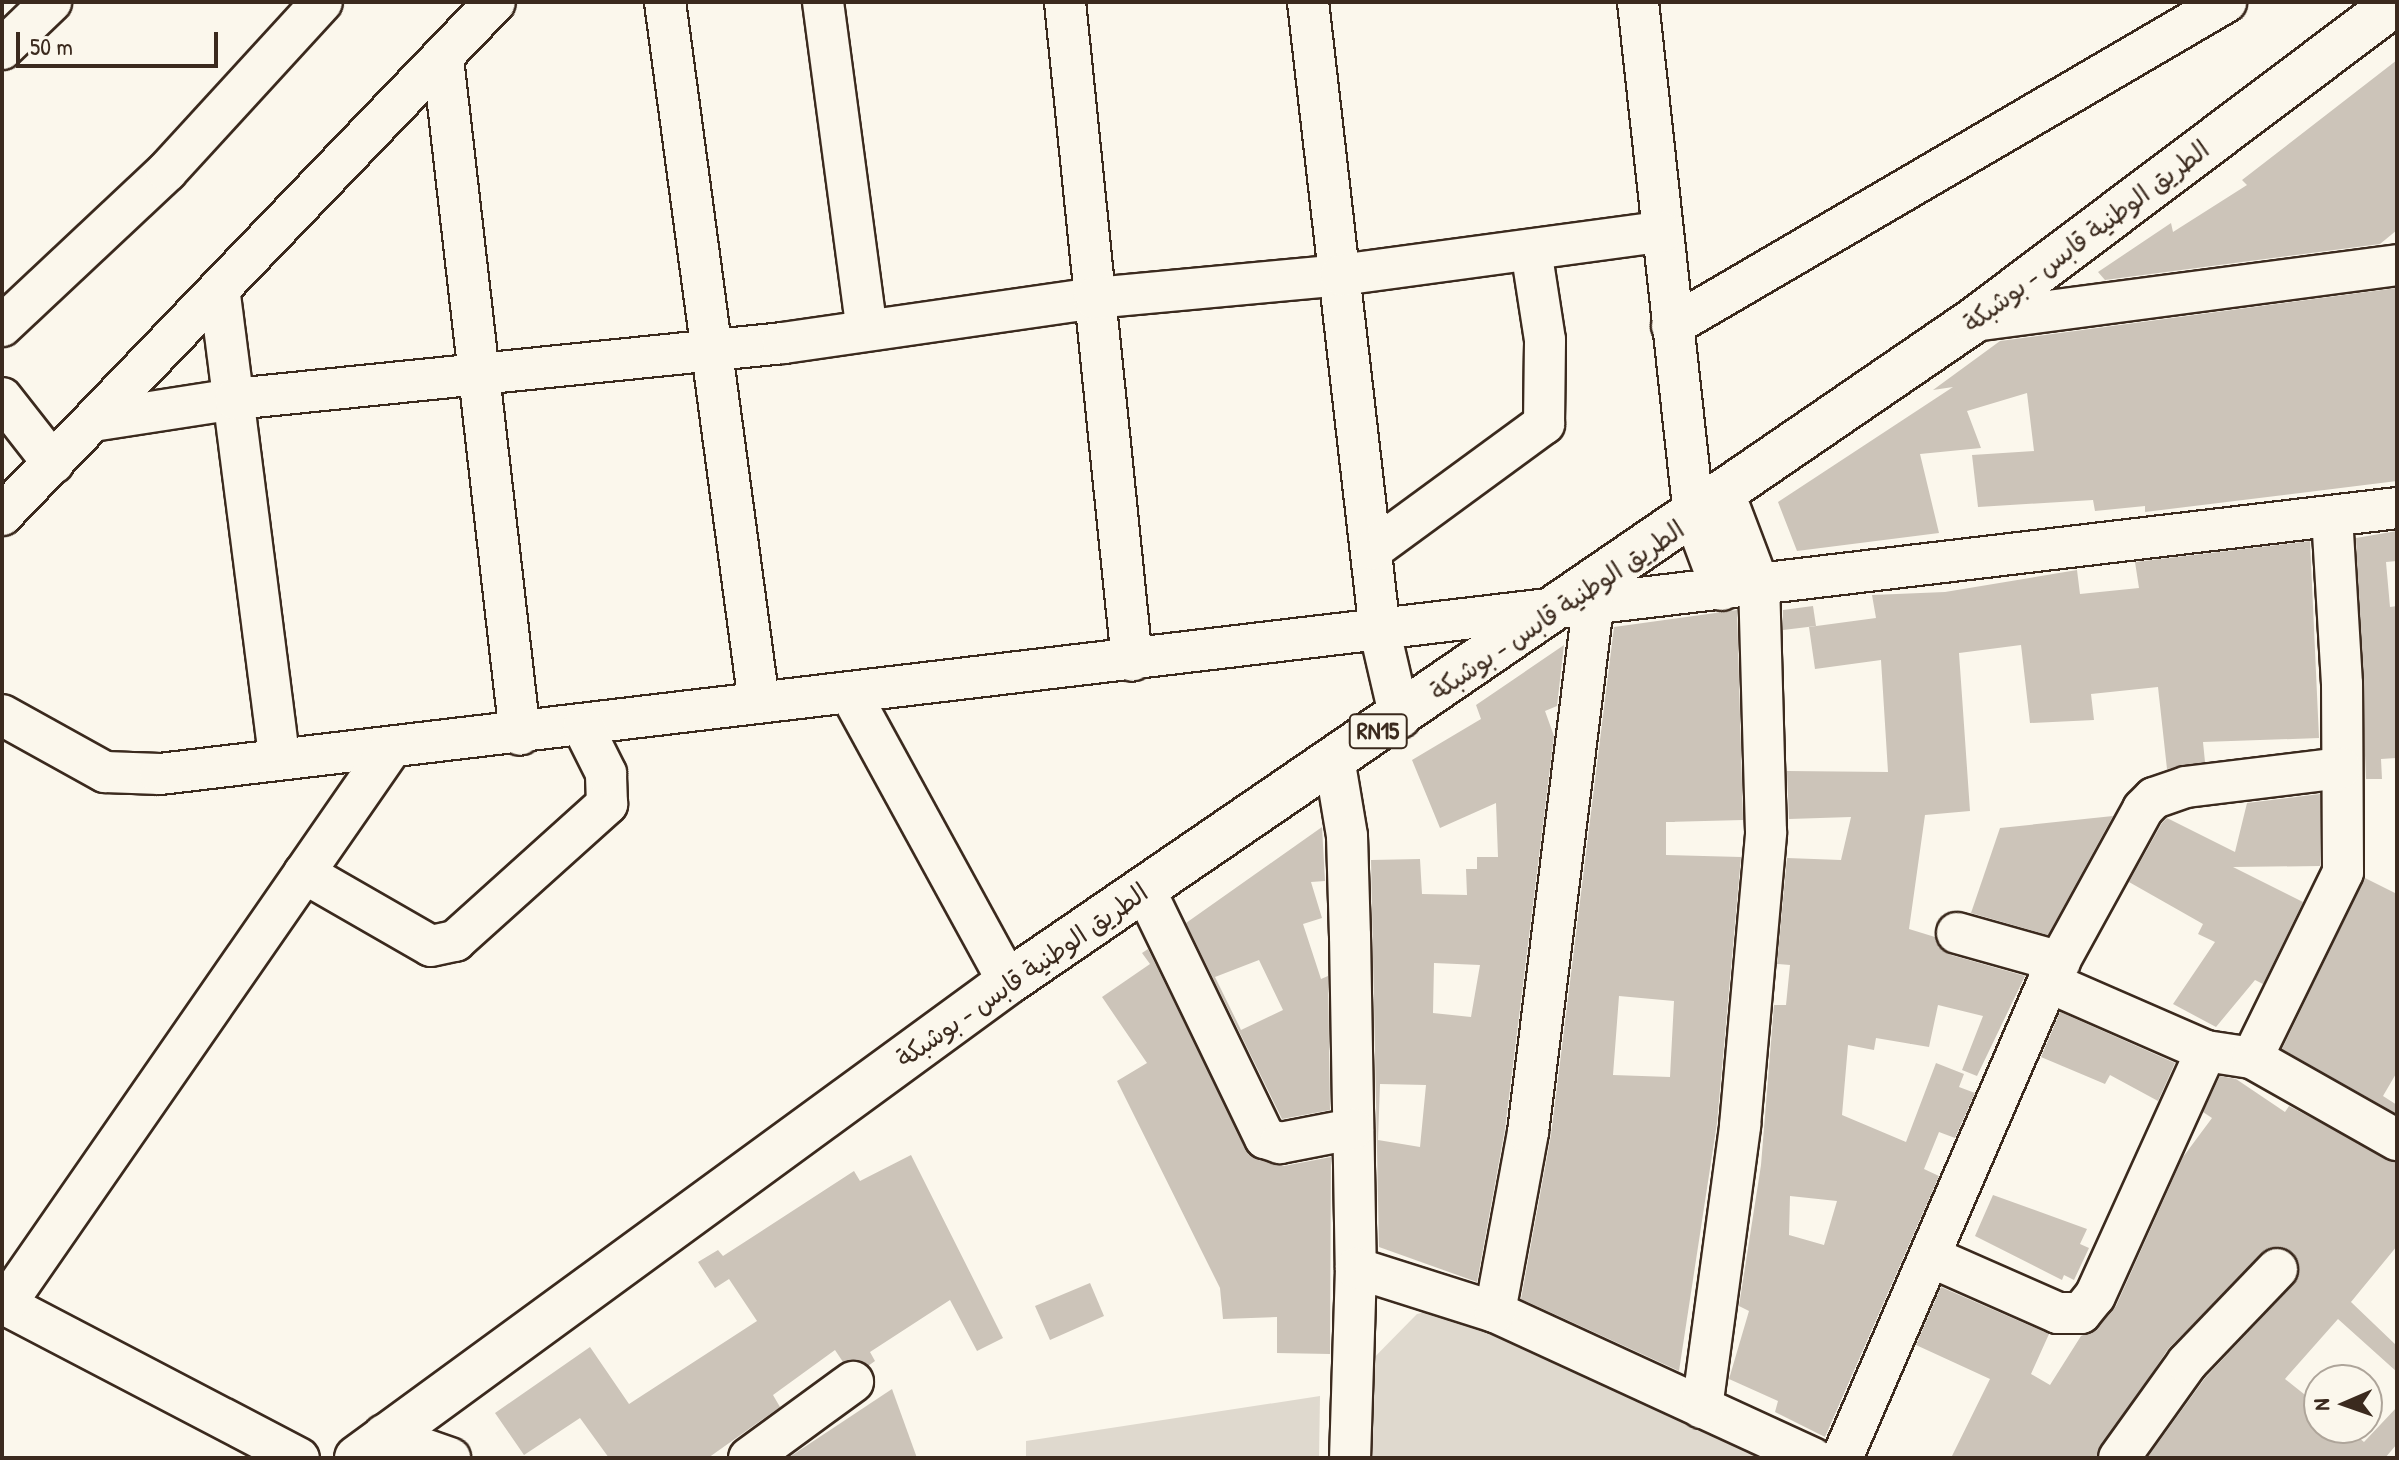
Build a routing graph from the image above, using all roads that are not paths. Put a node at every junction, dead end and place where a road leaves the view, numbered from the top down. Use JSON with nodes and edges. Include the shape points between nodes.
{"nodes":[{"id":1,"x":51,"y":2,"type":"edge"},
{"id":2,"x":322,"y":2,"type":"edge"},
{"id":3,"x":495,"y":2,"type":"edge"},
{"id":4,"x":665,"y":2,"type":"edge"},
{"id":5,"x":823,"y":2,"type":"edge"},
{"id":6,"x":1065,"y":2,"type":"edge"},
{"id":7,"x":1308,"y":2,"type":"edge"},
{"id":8,"x":1638,"y":2,"type":"edge"},
{"id":9,"x":2226,"y":2,"type":"edge"},
{"id":10,"x":2397,"y":2,"type":"edge"},
{"id":11,"x":2,"y":49,"type":"edge"},
{"id":12,"x":443,"y":59,"type":"junction"},
{"id":13,"x":1661,"y":232,"type":"junction"},
{"id":14,"x":1531,"y":250,"type":"junction"},
{"id":15,"x":2397,"y":265,"type":"edge"},
{"id":16,"x":1341,"y":275,"type":"junction"},
{"id":17,"x":220,"y":295,"type":"junction"},
{"id":18,"x":1094,"y":298,"type":"junction"},
{"id":19,"x":1973,"y":321,"type":"junction"},
{"id":20,"x":2,"y":326,"type":"edge"},
{"id":21,"x":1672,"y":326,"type":"junction"},
{"id":22,"x":867,"y":330,"type":"junction"},
{"id":23,"x":711,"y":350,"type":"junction"},
{"id":24,"x":484,"y":376,"type":"junction"},
{"id":25,"x":2,"y":398,"type":"edge"},
{"id":26,"x":235,"y":399,"type":"junction"},
{"id":27,"x":99,"y":420,"type":"junction"},
{"id":28,"x":53,"y":463,"type":"junction"},
{"id":29,"x":1709,"y":504,"type":"junction"},
{"id":30,"x":2397,"y":508,"type":"edge"},
{"id":31,"x":2,"y":515,"type":"edge"},
{"id":32,"x":2332,"y":517,"type":"junction"},
{"id":33,"x":1373,"y":549,"type":"junction"},
{"id":34,"x":1740,"y":588,"type":"junction"},
{"id":35,"x":1593,"y":606,"type":"junction"},
{"id":36,"x":1547,"y":612,"type":"junction"},
{"id":37,"x":1380,"y":632,"type":"junction"},
{"id":38,"x":1132,"y":661,"type":"junction"},
{"id":39,"x":850,"y":693,"type":"junction"},
{"id":40,"x":759,"y":703,"type":"junction"},
{"id":41,"x":2,"y":715,"type":"edge"},
{"id":42,"x":1400,"y":718,"type":"junction"},
{"id":43,"x":583,"y":727,"type":"junction"},
{"id":44,"x":520,"y":735,"type":"junction"},
{"id":45,"x":391,"y":748,"type":"junction"},
{"id":46,"x":279,"y":757,"type":"junction"},
{"id":47,"x":1334,"y":758,"type":"junction"},
{"id":48,"x":2341,"y":768,"type":"junction"},
{"id":49,"x":304,"y":873,"type":"junction"},
{"id":50,"x":1144,"y":888,"type":"junction"},
{"id":51,"x":1957,"y":933,"type":"dead end"},
{"id":52,"x":2054,"y":972,"type":"junction"},
{"id":53,"x":1008,"y":982,"type":"junction"},
{"id":54,"x":2206,"y":1051,"type":"junction"},
{"id":55,"x":2252,"y":1058,"type":"junction"},
{"id":56,"x":1353,"y":1129,"type":"junction"},
{"id":57,"x":2397,"y":1140,"type":"edge"},
{"id":58,"x":1931,"y":1257,"type":"junction"},
{"id":59,"x":1356,"y":1268,"type":"junction"},
{"id":60,"x":2277,"y":1269,"type":"dead end"},
{"id":61,"x":1407,"y":1281,"type":"junction"},
{"id":62,"x":3,"y":1304,"type":"edge"},
{"id":63,"x":1354,"y":1311,"type":"junction"},
{"id":64,"x":1495,"y":1312,"type":"junction"},
{"id":65,"x":853,"y":1382,"type":"dead end"},
{"id":66,"x":1702,"y":1408,"type":"junction"},
{"id":67,"x":371,"y":1446,"type":"edge"},
{"id":68,"x":299,"y":1458,"type":"edge"},
{"id":69,"x":450,"y":1458,"type":"edge"},
{"id":70,"x":749,"y":1458,"type":"edge"},
{"id":71,"x":1350,"y":1458,"type":"edge"},
{"id":72,"x":1813,"y":1458,"type":"edge"},
{"id":73,"x":1842,"y":1458,"type":"edge"},
{"id":74,"x":2119,"y":1458,"type":"edge"}],
"edges":[{"from":1,"to":11,"type":"street"},
{"from":2,"to":20,"type":"street","via":[[167,171]]},
{"from":3,"to":12,"type":"street"},
{"from":4,"to":23,"type":"street"},
{"from":5,"to":22,"type":"street"},
{"from":6,"to":18,"type":"street"},
{"from":7,"to":16,"type":"street"},
{"from":8,"to":13,"type":"street"},
{"from":9,"to":21,"type":"street"},
{"from":10,"to":19,"type":"main road","name":"الطريق الوطنية قابس - بوشبكة","number":"RN15"},
{"from":12,"to":17,"type":"street"},
{"from":12,"to":24,"type":"street"},
{"from":13,"to":14,"type":"street"},
{"from":13,"to":21,"type":"street"},
{"from":14,"to":16,"type":"street"},
{"from":14,"to":33,"type":"street","via":[[1545,340],[1544,424]]},
{"from":15,"to":19,"type":"street"},
{"from":16,"to":18,"type":"street"},
{"from":16,"to":33,"type":"street"},
{"from":17,"to":26,"type":"street"},
{"from":17,"to":27,"type":"street"},
{"from":18,"to":22,"type":"street"},
{"from":18,"to":38,"type":"street"},
{"from":19,"to":29,"type":"main road","name":"الطريق الوطنية قابس - بوشبكة","number":"RN15"},
{"from":21,"to":29,"type":"street"},
{"from":22,"to":23,"type":"street"},
{"from":23,"to":24,"type":"street"},
{"from":23,"to":40,"type":"street"},
{"from":24,"to":26,"type":"street"},
{"from":24,"to":44,"type":"street"},
{"from":25,"to":28,"type":"street"},
{"from":26,"to":27,"type":"street"},
{"from":26,"to":46,"type":"street"},
{"from":27,"to":28,"type":"street"},
{"from":28,"to":31,"type":"street"},
{"from":29,"to":34,"type":"street"},
{"from":29,"to":36,"type":"main road","name":"الطريق الوطنية قابس - بوشبكة","number":"RN15"},
{"from":30,"to":32,"type":"street"},
{"from":32,"to":34,"type":"street"},
{"from":32,"to":48,"type":"street"},
{"from":33,"to":37,"type":"street"},
{"from":34,"to":35,"type":"street"},
{"from":34,"to":66,"type":"street","via":[[1766,832],[1740,1126]]},
{"from":35,"to":36,"type":"street"},
{"from":35,"to":64,"type":"street","via":[[1532,1102]]},
{"from":36,"to":37,"type":"street"},
{"from":36,"to":42,"type":"main road","name":"الطريق الوطنية قابس - بوشبكة","number":"RN15"},
{"from":37,"to":38,"type":"street"},
{"from":37,"to":42,"type":"street"},
{"from":38,"to":39,"type":"street"},
{"from":39,"to":40,"type":"street"},
{"from":39,"to":53,"type":"street"},
{"from":40,"to":43,"type":"street"},
{"from":41,"to":46,"type":"street","via":[[105,772],[160,774]]},
{"from":42,"to":47,"type":"main road","name":"الطريق الوطنية قابس - بوشبكة","number":"RN15"},
{"from":43,"to":44,"type":"street"},
{"from":43,"to":49,"type":"street","via":[[606,773],[607,804],[455,941],[431,946]]},
{"from":44,"to":45,"type":"street"},
{"from":45,"to":46,"type":"street"},
{"from":45,"to":49,"type":"street"},
{"from":47,"to":50,"type":"main road","name":"الطريق الوطنية قابس - بوشبكة","number":"RN15"},
{"from":47,"to":56,"type":"street","via":[[1347,836]]},
{"from":48,"to":52,"type":"street","via":[[2186,787],[2154,798]]},
{"from":48,"to":55,"type":"street","via":[[2343,872]]},
{"from":49,"to":62,"type":"street"},
{"from":50,"to":53,"type":"main road","name":"الطريق الوطنية قابس - بوشبكة","number":"RN15"},
{"from":50,"to":56,"type":"street","via":[[1265,1138],[1280,1143]]},
{"from":51,"to":52,"type":"street"},
{"from":52,"to":54,"type":"street"},
{"from":52,"to":58,"type":"street"},
{"from":53,"to":67,"type":"main road","name":"الطريق الوطنية قابس - بوشبكة","number":"RN15"},
{"from":54,"to":55,"type":"street"},
{"from":54,"to":58,"type":"street","via":[[2095,1296],[2081,1313],[2058,1313]]},
{"from":55,"to":57,"type":"street"},
{"from":56,"to":59,"type":"street"},
{"from":58,"to":73,"type":"street"},
{"from":59,"to":61,"type":"street"},
{"from":59,"to":63,"type":"street"},
{"from":60,"to":74,"type":"street","via":[[2187,1363]]},
{"from":61,"to":63,"type":"street"},
{"from":61,"to":64,"type":"street"},
{"from":62,"to":68,"type":"street"},
{"from":63,"to":71,"type":"street"},
{"from":64,"to":66,"type":"street"},
{"from":65,"to":70,"type":"street"},
{"from":66,"to":72,"type":"street"},
{"from":67,"to":69,"type":"street"}]}
